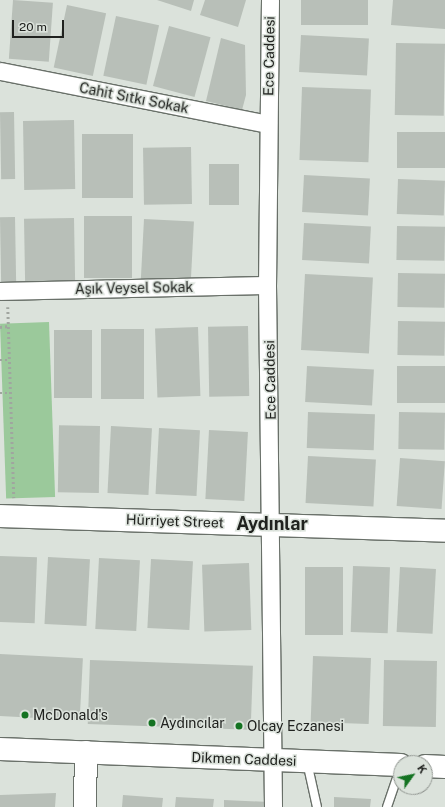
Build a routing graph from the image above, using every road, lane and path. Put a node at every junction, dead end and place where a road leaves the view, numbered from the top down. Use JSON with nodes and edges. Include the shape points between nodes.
{"nodes":[{"id":1,"x":270,"y":0,"type":"edge"},
{"id":2,"x":0,"y":71,"type":"edge"},
{"id":3,"x":268,"y":124,"type":"junction"},
{"id":4,"x":267,"y":285,"type":"junction"},
{"id":5,"x":4,"y":291,"type":"edge"},
{"id":6,"x":8,"y":326,"type":"junction"},
{"id":7,"x":0,"y":327,"type":"edge"},
{"id":8,"x":0,"y":360,"type":"edge"},
{"id":9,"x":9,"y":360,"type":"junction"},
{"id":10,"x":0,"y":393,"type":"edge"},
{"id":11,"x":10,"y":393,"type":"junction"},
{"id":12,"x":7,"y":516,"type":"edge"},
{"id":13,"x":273,"y":524,"type":"junction"},
{"id":14,"x":445,"y":531,"type":"edge"},
{"id":15,"x":0,"y":749,"type":"edge"},
{"id":16,"x":86,"y":752,"type":"junction"},
{"id":17,"x":270,"y":761,"type":"junction"},
{"id":18,"x":307,"y":761,"type":"junction"},
{"id":19,"x":393,"y":765,"type":"edge"},
{"id":20,"x":433,"y":766,"type":"edge"},
{"id":21,"x":445,"y":767,"type":"edge"},
{"id":22,"x":393,"y":789,"type":"edge"},
{"id":23,"x":85,"y":807,"type":"edge"},
{"id":24,"x":273,"y":807,"type":"edge"},
{"id":25,"x":316,"y":807,"type":"edge"},
{"id":26,"x":387,"y":807,"type":"edge"}],
"edges":[{"from":1,"to":3,"type":"street","name":"Ece Caddesi"},
{"from":2,"to":3,"type":"street","name":"Cahit Sıtkı Sokak"},
{"from":3,"to":4,"type":"street","name":"Ece Caddesi"},
{"from":4,"to":5,"type":"street","name":"Aşık Veysel Sokak"},
{"from":4,"to":13,"type":"street","name":"Ece Caddesi"},
{"from":5,"to":6,"type":"path"},
{"from":6,"to":7,"type":"path"},
{"from":6,"to":9,"type":"path"},
{"from":8,"to":9,"type":"path"},
{"from":9,"to":11,"type":"path"},
{"from":10,"to":11,"type":"path"},
{"from":11,"to":12,"type":"path"},
{"from":12,"to":13,"type":"street","name":"Hürriyet Street"},
{"from":13,"to":14,"type":"street","name":"Hürriyet Street"},
{"from":13,"to":17,"type":"street","name":"Ece Caddesi"},
{"from":15,"to":16,"type":"street","name":"Dikmen Caddesi"},
{"from":16,"to":17,"type":"street","name":"Dikmen Caddesi"},
{"from":16,"to":23,"type":"street"},
{"from":17,"to":18,"type":"street","name":"Dikmen Caddesi"},
{"from":17,"to":24,"type":"street","name":"Ece Caddesi"},
{"from":18,"to":19,"type":"street","name":"Dikmen Caddesi"},
{"from":18,"to":25,"type":"lane"},
{"from":20,"to":21,"type":"street"},
{"from":22,"to":26,"type":"lane"}]}
